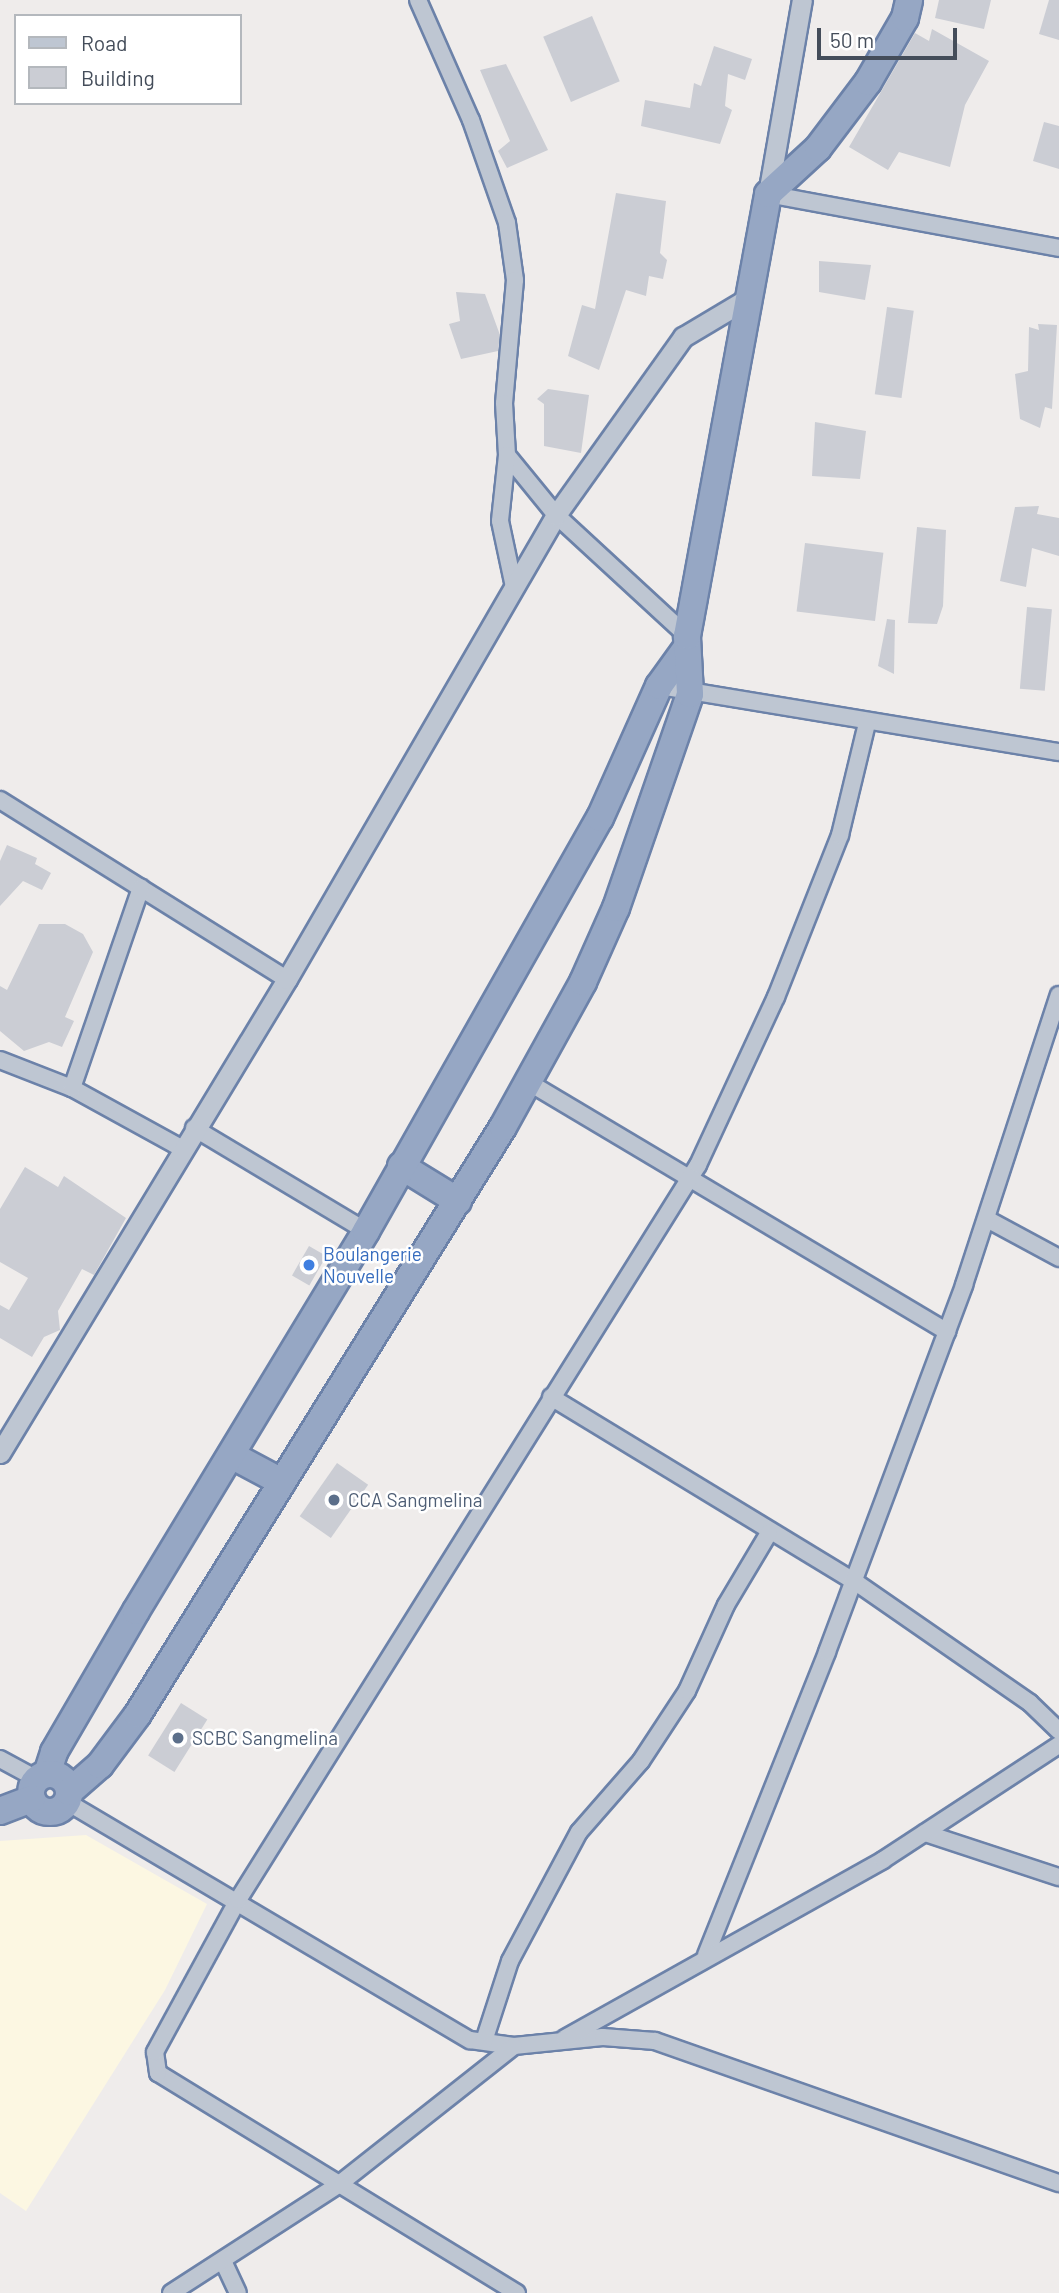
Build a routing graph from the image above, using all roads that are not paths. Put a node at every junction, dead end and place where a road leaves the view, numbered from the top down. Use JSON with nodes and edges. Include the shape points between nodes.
{"nodes":[{"id":1,"x":418,"y":0,"type":"edge"},
{"id":2,"x":909,"y":0,"type":"edge"},
{"id":3,"x":804,"y":3,"type":"edge"},
{"id":4,"x":768,"y":194,"type":"junction"},
{"id":5,"x":1059,"y":248,"type":"edge"},
{"id":6,"x":750,"y":297,"type":"junction"},
{"id":7,"x":507,"y":454,"type":"junction"},
{"id":8,"x":556,"y":515,"type":"junction"},
{"id":9,"x":514,"y":587,"type":"junction"},
{"id":10,"x":686,"y":643,"type":"junction"},
{"id":11,"x":659,"y":686,"type":"junction"},
{"id":12,"x":690,"y":694,"type":"junction"},
{"id":13,"x":867,"y":723,"type":"junction"},
{"id":14,"x":1058,"y":748,"type":"edge"},
{"id":15,"x":0,"y":800,"type":"edge"},
{"id":16,"x":141,"y":888,"type":"junction"},
{"id":17,"x":287,"y":979,"type":"junction"},
{"id":18,"x":1059,"y":995,"type":"edge"},
{"id":19,"x":0,"y":1060,"type":"edge"},
{"id":20,"x":528,"y":1082,"type":"junction"},
{"id":21,"x":72,"y":1088,"type":"junction"},
{"id":22,"x":194,"y":1128,"type":"junction"},
{"id":23,"x":181,"y":1148,"type":"junction"},
{"id":24,"x":401,"y":1166,"type":"junction"},
{"id":25,"x":690,"y":1179,"type":"junction"},
{"id":26,"x":458,"y":1201,"type":"junction"},
{"id":27,"x":987,"y":1219,"type":"junction"},
{"id":28,"x":366,"y":1231,"type":"junction"},
{"id":29,"x":1059,"y":1258,"type":"edge"},
{"id":30,"x":947,"y":1332,"type":"junction"},
{"id":31,"x":551,"y":1398,"type":"junction"},
{"id":32,"x":0,"y":1453,"type":"edge"},
{"id":33,"x":231,"y":1455,"type":"junction"},
{"id":34,"x":282,"y":1482,"type":"junction"},
{"id":35,"x":769,"y":1533,"type":"junction"},
{"id":36,"x":854,"y":1581,"type":"junction"},
{"id":37,"x":1059,"y":1731,"type":"edge"},
{"id":38,"x":1059,"y":1745,"type":"edge"},
{"id":39,"x":0,"y":1759,"type":"edge"},
{"id":40,"x":39,"y":1784,"type":"junction"},
{"id":41,"x":68,"y":1797,"type":"junction"},
{"id":42,"x":0,"y":1811,"type":"edge"},
{"id":43,"x":925,"y":1832,"type":"junction"},
{"id":44,"x":1059,"y":1877,"type":"edge"},
{"id":45,"x":238,"y":1900,"type":"junction"},
{"id":46,"x":706,"y":1955,"type":"junction"},
{"id":47,"x":484,"y":2041,"type":"junction"},
{"id":48,"x":559,"y":2042,"type":"junction"},
{"id":49,"x":514,"y":2046,"type":"junction"},
{"id":50,"x":1059,"y":2183,"type":"edge"},
{"id":51,"x":338,"y":2185,"type":"junction"},
{"id":52,"x":223,"y":2261,"type":"junction"},
{"id":53,"x":171,"y":2293,"type":"edge"},
{"id":54,"x":238,"y":2293,"type":"edge"},
{"id":55,"x":517,"y":2293,"type":"edge"}],
"edges":[{"from":1,"to":7,"type":"street","via":[[471,120],[507,223],[515,280],[504,403]]},
{"from":2,"to":4,"type":"highway","via":[[905,18],[868,82],[818,148]]},
{"from":3,"to":4,"type":"street"},
{"from":4,"to":5,"type":"street"},
{"from":4,"to":6,"type":"highway"},
{"from":6,"to":8,"type":"street","via":[[683,337]]},
{"from":6,"to":10,"type":"highway"},
{"from":7,"to":8,"type":"street"},
{"from":7,"to":9,"type":"street","via":[[500,521]]},
{"from":8,"to":9,"type":"street"},
{"from":8,"to":10,"type":"street"},
{"from":9,"to":17,"type":"street"},
{"from":10,"to":11,"type":"highway"},
{"from":10,"to":12,"type":"highway"},
{"from":11,"to":12,"type":"street"},
{"from":11,"to":24,"type":"highway","via":[[600,818]]},
{"from":12,"to":13,"type":"street"},
{"from":12,"to":20,"type":"highway","via":[[616,908]]},
{"from":13,"to":14,"type":"street"},
{"from":13,"to":25,"type":"street","via":[[840,835],[776,997]]},
{"from":15,"to":16,"type":"street"},
{"from":16,"to":17,"type":"street"},
{"from":16,"to":21,"type":"street"},
{"from":17,"to":22,"type":"street"},
{"from":18,"to":27,"type":"street"},
{"from":19,"to":21,"type":"street"},
{"from":20,"to":25,"type":"street"},
{"from":20,"to":26,"type":"highway"},
{"from":21,"to":23,"type":"street"},
{"from":22,"to":23,"type":"street"},
{"from":22,"to":28,"type":"street"},
{"from":23,"to":32,"type":"street"},
{"from":24,"to":26,"type":"highway"},
{"from":24,"to":28,"type":"highway"},
{"from":25,"to":30,"type":"street"},
{"from":25,"to":31,"type":"street"},
{"from":26,"to":34,"type":"highway"},
{"from":27,"to":29,"type":"street"},
{"from":27,"to":30,"type":"street"},
{"from":28,"to":33,"type":"highway"},
{"from":30,"to":36,"type":"street"},
{"from":31,"to":35,"type":"street"},
{"from":31,"to":45,"type":"street"},
{"from":33,"to":34,"type":"highway"},
{"from":33,"to":40,"type":"highway","via":[[135,1611]]},
{"from":34,"to":41,"type":"highway","via":[[138,1714],[100,1765]]},
{"from":35,"to":36,"type":"street"},
{"from":35,"to":47,"type":"street","via":[[726,1605],[687,1691],[641,1761],[579,1832],[510,1961]]},
{"from":36,"to":37,"type":"street","via":[[1030,1703]]},
{"from":36,"to":46,"type":"street"},
{"from":38,"to":43,"type":"street"},
{"from":39,"to":40,"type":"street"},
{"from":40,"to":41,"type":"highway","via":[[62,1778]]},
{"from":40,"to":42,"type":"highway"},
{"from":41,"to":45,"type":"street"},
{"from":43,"to":44,"type":"street"},
{"from":43,"to":46,"type":"street"},
{"from":45,"to":47,"type":"street","via":[[449,2031]]},
{"from":45,"to":51,"type":"street","via":[[153,2063],[158,2073]]},
{"from":46,"to":48,"type":"street"},
{"from":47,"to":49,"type":"street"},
{"from":48,"to":49,"type":"street"},
{"from":48,"to":50,"type":"street","via":[[603,2037],[655,2041]]},
{"from":49,"to":51,"type":"street"},
{"from":51,"to":52,"type":"street"},
{"from":51,"to":55,"type":"street"},
{"from":52,"to":53,"type":"street"},
{"from":52,"to":54,"type":"street"}]}
